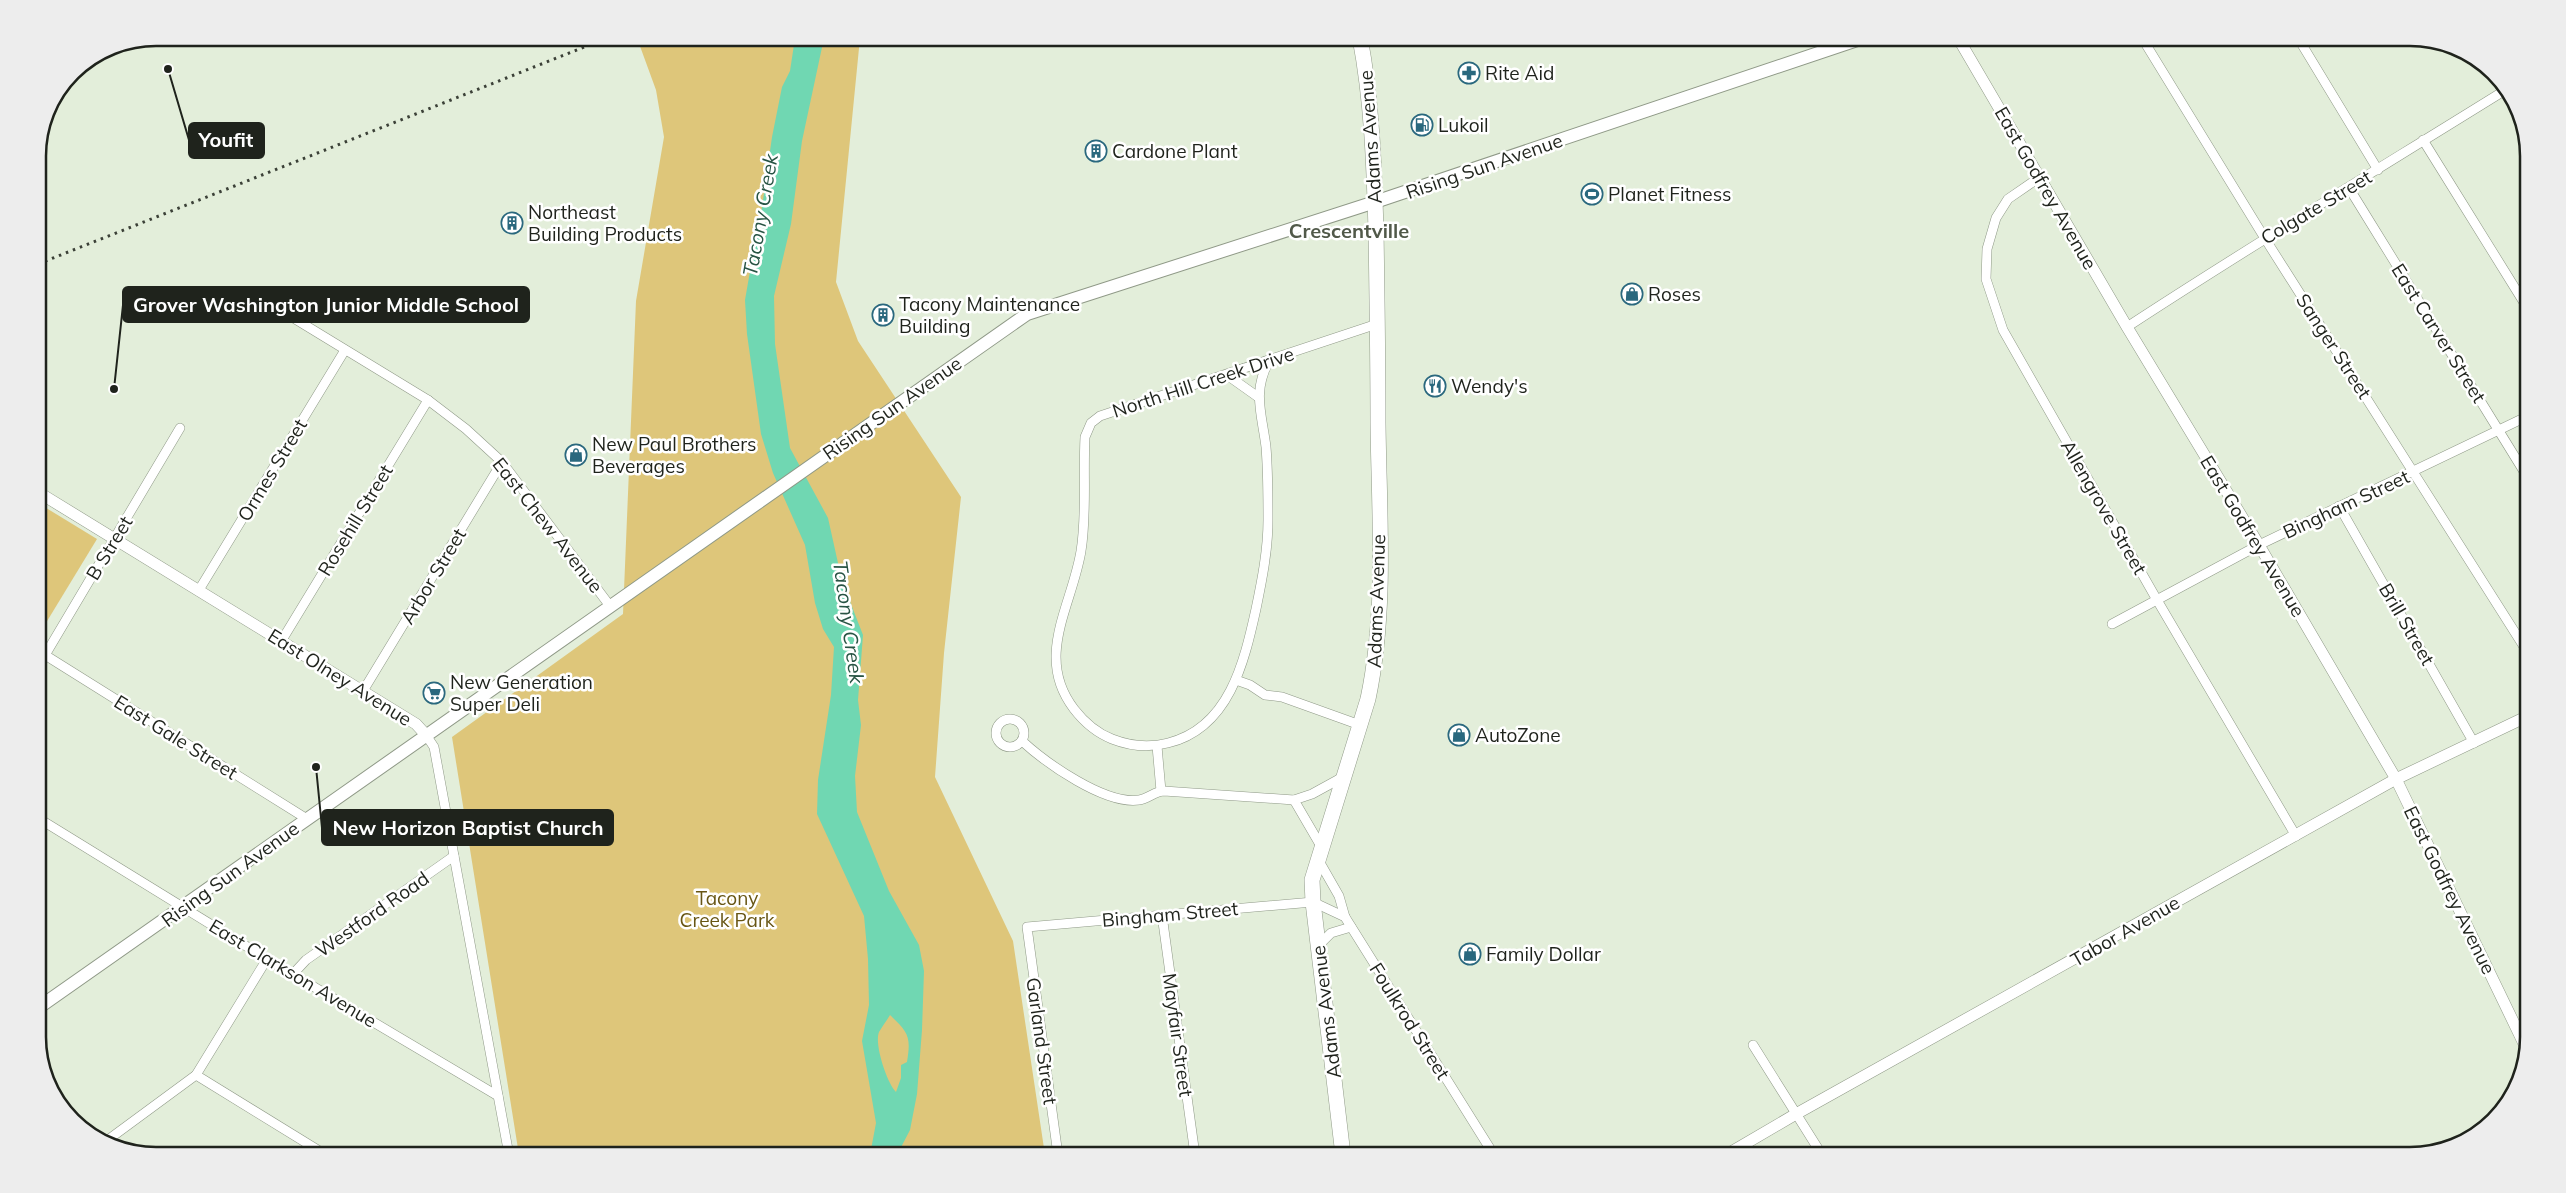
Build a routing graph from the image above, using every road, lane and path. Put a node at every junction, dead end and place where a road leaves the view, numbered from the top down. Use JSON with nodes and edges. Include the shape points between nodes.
{"nodes":[{"id":1,"x":1361,"y":46,"type":"edge"},
{"id":2,"x":1837,"y":46,"type":"edge"},
{"id":3,"x":1963,"y":46,"type":"edge"},
{"id":4,"x":2147,"y":46,"type":"edge"},
{"id":5,"x":2303,"y":46,"type":"edge"},
{"id":6,"x":2501,"y":95,"type":"edge"},
{"id":7,"x":2423,"y":140,"type":"junction"},
{"id":8,"x":2378,"y":170,"type":"junction"},
{"id":9,"x":2040,"y":177,"type":"junction"},
{"id":10,"x":2349,"y":188,"type":"junction"},
{"id":11,"x":1375,"y":202,"type":"junction"},
{"id":12,"x":2264,"y":237,"type":"junction"},
{"id":13,"x":259,"y":296,"type":"dead end"},
{"id":14,"x":2520,"y":296,"type":"edge"},
{"id":15,"x":1378,"y":324,"type":"junction"},
{"id":16,"x":2127,"y":327,"type":"junction"},
{"id":17,"x":345,"y":350,"type":"junction"},
{"id":18,"x":1268,"y":360,"type":"junction"},
{"id":19,"x":1227,"y":375,"type":"junction"},
{"id":20,"x":1258,"y":397,"type":"junction"},
{"id":21,"x":428,"y":400,"type":"junction"},
{"id":22,"x":2520,"y":420,"type":"edge"},
{"id":23,"x":180,"y":428,"type":"dead end"},
{"id":24,"x":2498,"y":430,"type":"junction"},
{"id":25,"x":502,"y":462,"type":"junction"},
{"id":26,"x":2520,"y":465,"type":"edge"},
{"id":27,"x":2414,"y":471,"type":"junction"},
{"id":28,"x":46,"y":497,"type":"edge"},
{"id":29,"x":2339,"y":506,"type":"junction"},
{"id":30,"x":114,"y":538,"type":"junction"},
{"id":31,"x":2259,"y":544,"type":"junction"},
{"id":32,"x":199,"y":590,"type":"junction"},
{"id":33,"x":2157,"y":600,"type":"junction"},
{"id":34,"x":610,"y":606,"type":"junction"},
{"id":35,"x":2112,"y":624,"type":"dead end"},
{"id":36,"x":282,"y":640,"type":"junction"},
{"id":37,"x":2520,"y":640,"type":"edge"},
{"id":38,"x":46,"y":653,"type":"edge"},
{"id":39,"x":46,"y":656,"type":"edge"},
{"id":40,"x":1236,"y":680,"type":"junction"},
{"id":41,"x":363,"y":691,"type":"junction"},
{"id":42,"x":2520,"y":720,"type":"edge"},
{"id":43,"x":1360,"y":725,"type":"junction"},
{"id":44,"x":426,"y":735,"type":"junction"},
{"id":45,"x":1022,"y":741,"type":"dead end"},
{"id":46,"x":2474,"y":743,"type":"junction"},
{"id":47,"x":1157,"y":746,"type":"junction"},
{"id":48,"x":1346,"y":776,"type":"junction"},
{"id":49,"x":2396,"y":779,"type":"junction"},
{"id":50,"x":1161,"y":791,"type":"junction"},
{"id":51,"x":1294,"y":800,"type":"junction"},
{"id":52,"x":307,"y":819,"type":"junction"},
{"id":53,"x":46,"y":823,"type":"edge"},
{"id":54,"x":2296,"y":836,"type":"junction"},
{"id":55,"x":1321,"y":855,"type":"junction"},
{"id":56,"x":454,"y":856,"type":"junction"},
{"id":57,"x":1313,"y":902,"type":"junction"},
{"id":58,"x":184,"y":908,"type":"junction"},
{"id":59,"x":1162,"y":915,"type":"junction"},
{"id":60,"x":1345,"y":917,"type":"junction"},
{"id":61,"x":1027,"y":927,"type":"joint"},
{"id":62,"x":1351,"y":927,"type":"junction"},
{"id":63,"x":1318,"y":946,"type":"junction"},
{"id":64,"x":267,"y":959,"type":"junction"},
{"id":65,"x":293,"y":974,"type":"junction"},
{"id":66,"x":46,"y":1003,"type":"edge"},
{"id":67,"x":2520,"y":1036,"type":"edge"},
{"id":68,"x":1753,"y":1045,"type":"dead end"},
{"id":69,"x":196,"y":1075,"type":"junction"},
{"id":70,"x":498,"y":1096,"type":"junction"},
{"id":71,"x":1796,"y":1114,"type":"junction"},
{"id":72,"x":112,"y":1137,"type":"edge"},
{"id":73,"x":312,"y":1147,"type":"edge"},
{"id":74,"x":507,"y":1147,"type":"edge"},
{"id":75,"x":1057,"y":1147,"type":"edge"},
{"id":76,"x":1194,"y":1147,"type":"edge"},
{"id":77,"x":1342,"y":1147,"type":"edge"},
{"id":78,"x":1488,"y":1147,"type":"edge"},
{"id":79,"x":1741,"y":1147,"type":"edge"},
{"id":80,"x":1816,"y":1147,"type":"edge"}],
"edges":[{"from":1,"to":11,"type":"highway","name":"Adams Avenue","via":[[1370,97]]},
{"from":2,"to":11,"type":"main road","name":"Rising Sun Avenue"},
{"from":3,"to":9,"type":"street","name":"East Godfrey Avenue"},
{"from":4,"to":12,"type":"street","name":"Sanger Street"},
{"from":5,"to":8,"type":"street"},
{"from":6,"to":7,"type":"street","name":"Colgate Street"},
{"from":7,"to":8,"type":"street","name":"Colgate Street"},
{"from":7,"to":14,"type":"street"},
{"from":8,"to":10,"type":"street","name":"Colgate Street"},
{"from":9,"to":16,"type":"street","name":"East Godfrey Avenue"},
{"from":9,"to":33,"type":"street","name":"Allengrove Street","via":[[2008,199],[1996,218],[1987,249],[1986,279],[2003,330]]},
{"from":10,"to":12,"type":"street","name":"Colgate Street"},
{"from":10,"to":24,"type":"street","name":"East Carver Street"},
{"from":11,"to":15,"type":"highway","name":"Adams Avenue"},
{"from":11,"to":34,"type":"main road","name":"Rising Sun Avenue","via":[[1027,314]]},
{"from":12,"to":16,"type":"street","name":"Colgate Street"},
{"from":12,"to":27,"type":"street","name":"Sanger Street"},
{"from":13,"to":17,"type":"street","name":"East Chew Avenue"},
{"from":15,"to":18,"type":"street","name":"North Hill Creek Drive"},
{"from":15,"to":43,"type":"highway","name":"Adams Avenue","via":[[1378,622],[1374,673]]},
{"from":16,"to":31,"type":"street","name":"East Godfrey Avenue"},
{"from":17,"to":21,"type":"street","name":"East Chew Avenue"},
{"from":17,"to":32,"type":"street","name":"Ormes Street"},
{"from":18,"to":19,"type":"street","name":"North Hill Creek Drive"},
{"from":18,"to":20,"type":"street","via":[[1261,374]]},
{"from":19,"to":20,"type":"street"},
{"from":19,"to":47,"type":"street","name":"North Hill Creek Drive","via":[[1100,416],[1091,423],[1085,437],[1081,550],[1056,646],[1056,669],[1068,702],[1091,728],[1130,744]]},
{"from":20,"to":40,"type":"street","via":[[1266,448],[1268,522],[1258,599]]},
{"from":21,"to":25,"type":"street","name":"East Chew Avenue"},
{"from":21,"to":36,"type":"street","name":"Rosehill Street"},
{"from":22,"to":24,"type":"street","name":"Bingham Street"},
{"from":23,"to":30,"type":"street","name":"B Street"},
{"from":24,"to":26,"type":"street","name":"East Carver Street"},
{"from":24,"to":27,"type":"street","name":"Bingham Street"},
{"from":25,"to":34,"type":"street","name":"East Chew Avenue"},
{"from":25,"to":41,"type":"street","name":"Arbor Street"},
{"from":27,"to":29,"type":"street","name":"Bingham Street"},
{"from":27,"to":37,"type":"street","name":"Sanger Street"},
{"from":28,"to":30,"type":"street","name":"East Olney Avenue"},
{"from":29,"to":31,"type":"street","name":"Bingham Street"},
{"from":29,"to":46,"type":"street","name":"Brill Street"},
{"from":30,"to":32,"type":"street","name":"East Olney Avenue"},
{"from":30,"to":38,"type":"street","name":"B Street"},
{"from":31,"to":33,"type":"street","name":"Bingham Street"},
{"from":31,"to":49,"type":"street","name":"East Godfrey Avenue"},
{"from":32,"to":36,"type":"street","name":"East Olney Avenue"},
{"from":33,"to":35,"type":"street","name":"Bingham Street"},
{"from":33,"to":54,"type":"street","name":"Allengrove Street"},
{"from":34,"to":44,"type":"main road","name":"Rising Sun Avenue"},
{"from":36,"to":41,"type":"street","name":"East Olney Avenue"},
{"from":39,"to":52,"type":"street","name":"East Gale Street"},
{"from":40,"to":43,"type":"street","via":[[1265,695],[1282,697]]},
{"from":40,"to":47,"type":"street","via":[[1223,704],[1203,727],[1179,740]]},
{"from":41,"to":44,"type":"street","name":"East Olney Avenue","via":[[416,724]]},
{"from":42,"to":46,"type":"street","name":"Tabor Avenue"},
{"from":43,"to":48,"type":"highway","name":"Adams Avenue"},
{"from":44,"to":52,"type":"main road","name":"Rising Sun Avenue"},
{"from":44,"to":56,"type":"street","name":"East Olney Avenue","via":[[434,747]]},
{"from":45,"to":50,"type":"street","via":[[1044,761],[1098,791],[1140,800]]},
{"from":46,"to":49,"type":"street","name":"Tabor Avenue"},
{"from":47,"to":50,"type":"street"},
{"from":48,"to":51,"type":"street"},
{"from":48,"to":55,"type":"highway","name":"Adams Avenue"},
{"from":49,"to":54,"type":"street","name":"Tabor Avenue"},
{"from":49,"to":67,"type":"street","name":"East Godfrey Avenue"},
{"from":50,"to":51,"type":"street"},
{"from":51,"to":55,"type":"street","name":"Foulkrod Street"},
{"from":52,"to":58,"type":"main road","name":"Rising Sun Avenue"},
{"from":53,"to":58,"type":"street","name":"East Clarkson Avenue"},
{"from":54,"to":71,"type":"street","name":"Tabor Avenue"},
{"from":55,"to":57,"type":"highway","name":"Adams Avenue","via":[[1312,880]]},
{"from":55,"to":60,"type":"street","name":"Foulkrod Street"},
{"from":56,"to":65,"type":"street","name":"Westford Road","via":[[306,960]]},
{"from":56,"to":70,"type":"street","name":"East Olney Avenue"},
{"from":57,"to":59,"type":"street","name":"Bingham Street"},
{"from":57,"to":60,"type":"street"},
{"from":57,"to":63,"type":"highway","name":"Adams Avenue"},
{"from":58,"to":64,"type":"street","name":"East Clarkson Avenue"},
{"from":58,"to":66,"type":"main road","name":"Rising Sun Avenue"},
{"from":59,"to":61,"type":"street","name":"Bingham Street"},
{"from":59,"to":76,"type":"street","name":"Mayfair Street"},
{"from":60,"to":62,"type":"street","name":"Foulkrod Street"},
{"from":61,"to":75,"type":"street","name":"Garland Street"},
{"from":62,"to":63,"type":"street","via":[[1335,931]]},
{"from":62,"to":78,"type":"street","name":"Foulkrod Street"},
{"from":63,"to":77,"type":"highway","name":"Adams Avenue"},
{"from":64,"to":65,"type":"street","name":"East Clarkson Avenue"},
{"from":64,"to":69,"type":"street"},
{"from":65,"to":70,"type":"street","name":"East Clarkson Avenue"},
{"from":68,"to":71,"type":"street"},
{"from":69,"to":72,"type":"street"},
{"from":69,"to":73,"type":"street"},
{"from":70,"to":74,"type":"street","name":"East Olney Avenue"},
{"from":71,"to":79,"type":"street","name":"Tabor Avenue"},
{"from":71,"to":80,"type":"street"}]}
